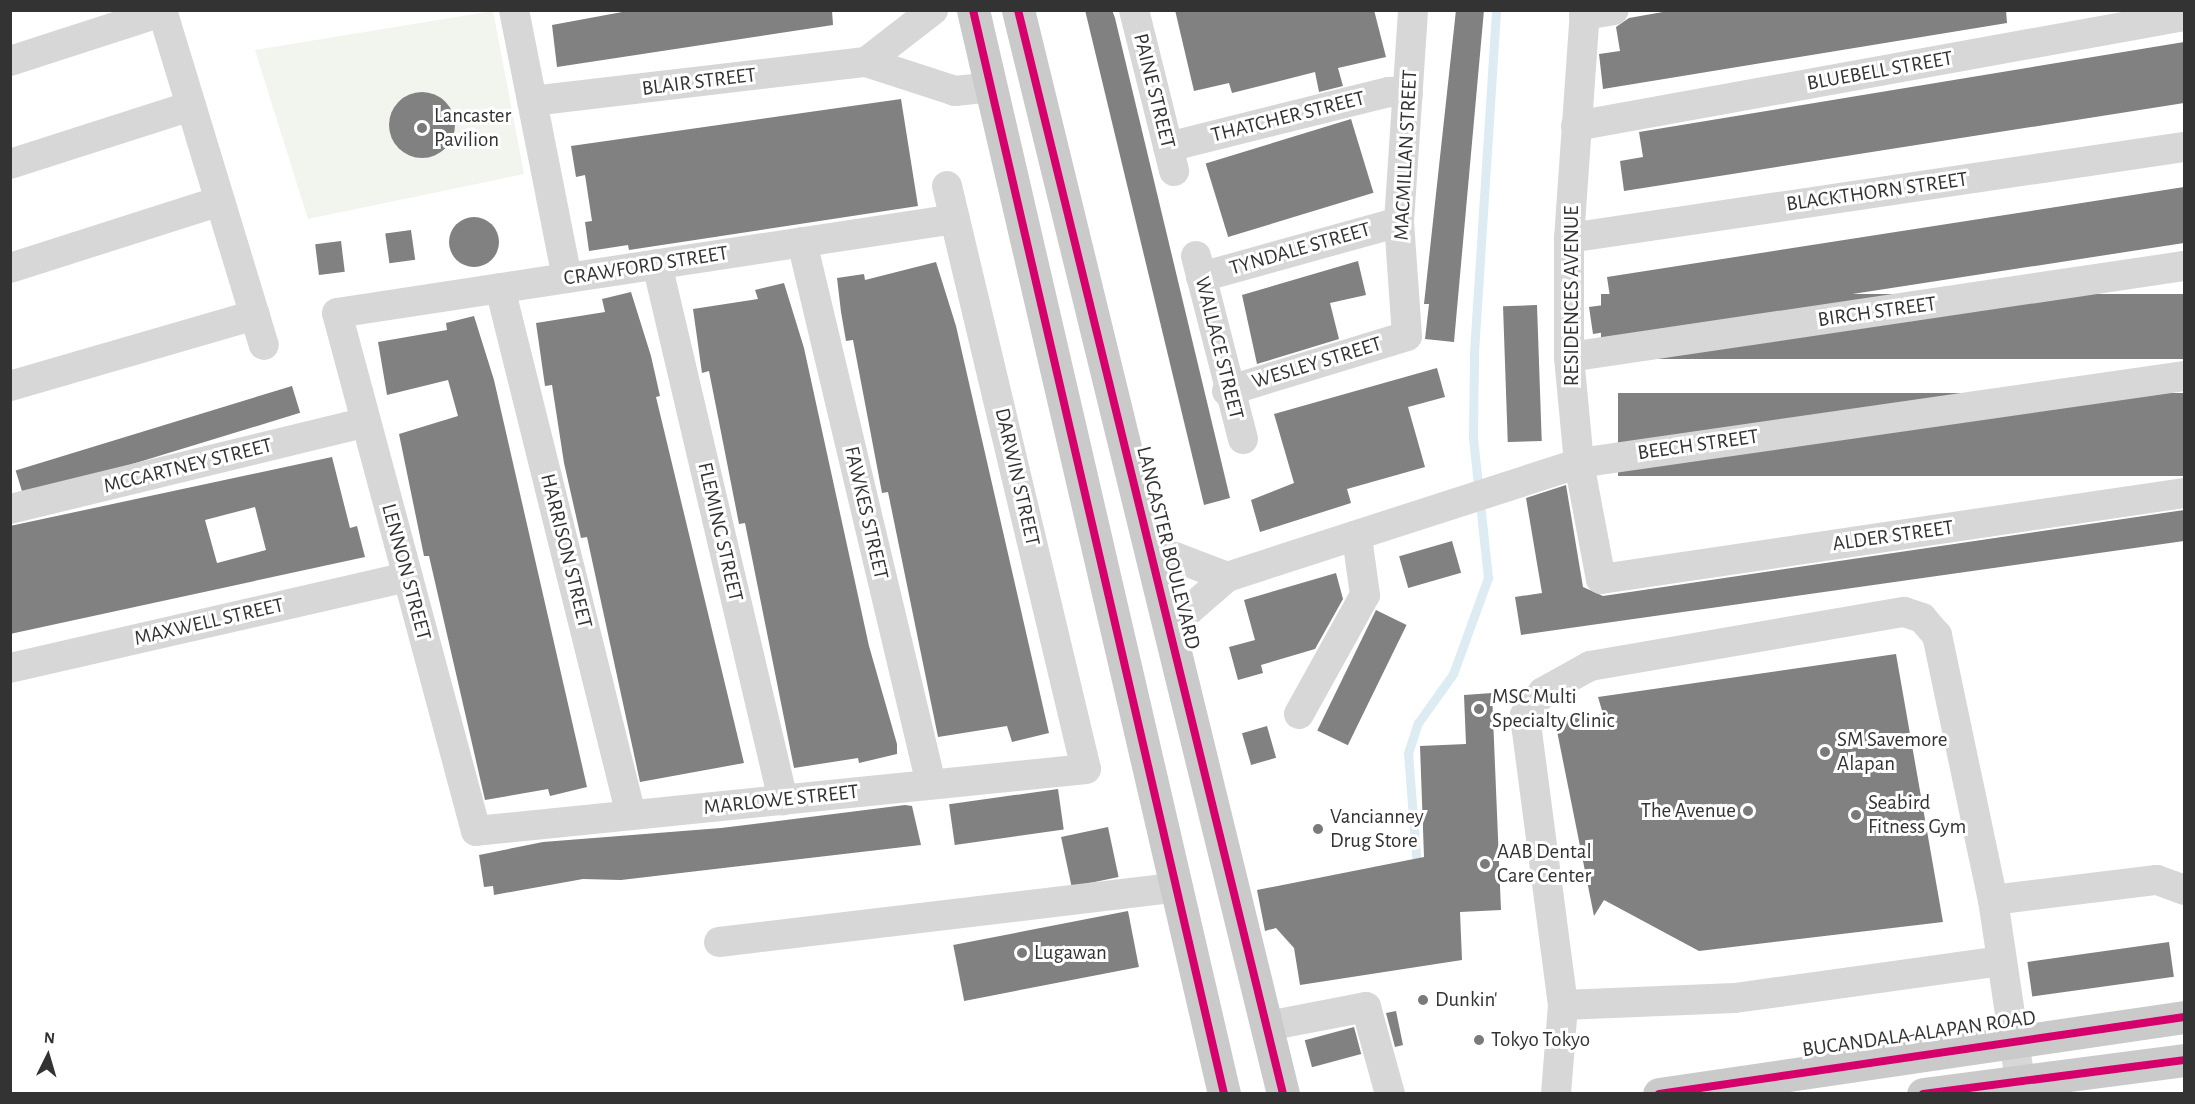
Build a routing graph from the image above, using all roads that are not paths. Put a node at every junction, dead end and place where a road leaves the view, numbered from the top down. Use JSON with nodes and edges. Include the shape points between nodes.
{"nodes":[{"id":1,"x":514,"y":10,"type":"edge"},
{"id":2,"x":933,"y":10,"type":"edge"},
{"id":3,"x":973,"y":10,"type":"edge"},
{"id":4,"x":1018,"y":10,"type":"edge"},
{"id":5,"x":1134,"y":10,"type":"edge"},
{"id":6,"x":1413,"y":10,"type":"edge"},
{"id":7,"x":1614,"y":10,"type":"edge"},
{"id":8,"x":162,"y":11,"type":"edge"},
{"id":9,"x":1585,"y":13,"type":"edge"},
{"id":10,"x":2184,"y":16,"type":"edge"},
{"id":11,"x":10,"y":61,"type":"edge"},
{"id":12,"x":866,"y":62,"type":"junction"},
{"id":13,"x":991,"y":87,"type":"junction"},
{"id":14,"x":1408,"y":94,"type":"junction"},
{"id":15,"x":532,"y":101,"type":"junction"},
{"id":16,"x":191,"y":106,"type":"junction"},
{"id":17,"x":1576,"y":126,"type":"junction"},
{"id":18,"x":2184,"y":147,"type":"edge"},
{"id":19,"x":1171,"y":159,"type":"joint"},
{"id":20,"x":10,"y":164,"type":"edge"},
{"id":21,"x":947,"y":186,"type":"dead end"},
{"id":22,"x":220,"y":201,"type":"junction"},
{"id":23,"x":955,"y":219,"type":"junction"},
{"id":24,"x":1399,"y":222,"type":"junction"},
{"id":25,"x":1569,"y":238,"type":"junction"},
{"id":26,"x":802,"y":242,"type":"junction"},
{"id":27,"x":657,"y":264,"type":"junction"},
{"id":28,"x":2184,"y":266,"type":"edge"},
{"id":29,"x":1198,"y":267,"type":"joint"},
{"id":30,"x":10,"y":268,"type":"edge"},
{"id":31,"x":567,"y":278,"type":"junction"},
{"id":32,"x":500,"y":288,"type":"junction"},
{"id":33,"x":337,"y":313,"type":"joint"},
{"id":34,"x":255,"y":315,"type":"junction"},
{"id":35,"x":1407,"y":336,"type":"joint"},
{"id":36,"x":264,"y":345,"type":"dead end"},
{"id":37,"x":1569,"y":357,"type":"junction"},
{"id":38,"x":2184,"y":376,"type":"edge"},
{"id":39,"x":10,"y":386,"type":"edge"},
{"id":40,"x":1227,"y":391,"type":"junction"},
{"id":41,"x":366,"y":422,"type":"junction"},
{"id":42,"x":1243,"y":439,"type":"dead end"},
{"id":43,"x":1569,"y":466,"type":"junction"},
{"id":44,"x":2184,"y":493,"type":"edge"},
{"id":45,"x":10,"y":509,"type":"edge"},
{"id":46,"x":1357,"y":537,"type":"junction"},
{"id":47,"x":1151,"y":555,"type":"junction"},
{"id":48,"x":408,"y":577,"type":"junction"},
{"id":49,"x":1227,"y":577,"type":"junction"},
{"id":50,"x":1601,"y":579,"type":"joint"},
{"id":51,"x":1167,"y":617,"type":"junction"},
{"id":52,"x":10,"y":668,"type":"edge"},
{"id":53,"x":1299,"y":714,"type":"dead end"},
{"id":54,"x":1086,"y":769,"type":"joint"},
{"id":55,"x":931,"y":784,"type":"junction"},
{"id":56,"x":783,"y":800,"type":"junction"},
{"id":57,"x":631,"y":815,"type":"junction"},
{"id":58,"x":476,"y":831,"type":"joint"},
{"id":59,"x":1175,"y":888,"type":"junction"},
{"id":60,"x":2184,"y":890,"type":"edge"},
{"id":61,"x":1993,"y":900,"type":"junction"},
{"id":62,"x":719,"y":942,"type":"dead end"},
{"id":63,"x":2000,"y":962,"type":"junction"},
{"id":64,"x":1563,"y":1005,"type":"junction"},
{"id":65,"x":2184,"y":1017,"type":"edge"},
{"id":66,"x":1267,"y":1026,"type":"junction"},
{"id":67,"x":2015,"y":1038,"type":"junction"},
{"id":68,"x":2184,"y":1060,"type":"edge"},
{"id":69,"x":2020,"y":1080,"type":"junction"},
{"id":70,"x":1728,"y":1087,"type":"edge"},
{"id":71,"x":1695,"y":1090,"type":"edge"},
{"id":72,"x":1224,"y":1094,"type":"edge"},
{"id":73,"x":1283,"y":1094,"type":"edge"},
{"id":74,"x":1390,"y":1094,"type":"edge"},
{"id":75,"x":1556,"y":1094,"type":"edge"},
{"id":76,"x":1659,"y":1094,"type":"edge"},
{"id":77,"x":1923,"y":1094,"type":"edge"}],
"edges":[{"from":1,"to":15,"type":"street"},
{"from":2,"to":12,"type":"street"},
{"from":3,"to":13,"type":"main road"},
{"from":4,"to":47,"type":"main road","name":"LANCASTER BOULEVARD"},
{"from":5,"to":19,"type":"street","name":"PAINE STREET"},
{"from":6,"to":14,"type":"street","name":"MACMILLAN STREET"},
{"from":7,"to":9,"type":"street"},
{"from":8,"to":11,"type":"street"},
{"from":8,"to":16,"type":"street"},
{"from":9,"to":17,"type":"street","name":"RESIDENCES AVENUE"},
{"from":10,"to":17,"type":"street","name":"BLUEBELL STREET"},
{"from":12,"to":13,"type":"street","name":"BLAIR STREET","via":[[955,91]]},
{"from":12,"to":15,"type":"street","name":"BLAIR STREET"},
{"from":13,"to":59,"type":"main road"},
{"from":14,"to":19,"type":"street","name":"THATCHER STREET","via":[[1389,92]]},
{"from":14,"to":24,"type":"street","name":"MACMILLAN STREET"},
{"from":15,"to":31,"type":"street"},
{"from":16,"to":20,"type":"street"},
{"from":16,"to":22,"type":"street"},
{"from":17,"to":25,"type":"street","name":"RESIDENCES AVENUE"},
{"from":18,"to":25,"type":"street","name":"BLACKTHORN STREET"},
{"from":21,"to":23,"type":"street","name":"DARWIN STREET"},
{"from":22,"to":30,"type":"street"},
{"from":22,"to":34,"type":"street"},
{"from":23,"to":26,"type":"street","name":"CRAWFORD STREET"},
{"from":23,"to":54,"type":"street","name":"DARWIN STREET"},
{"from":24,"to":29,"type":"street","name":"TYNDALE STREET"},
{"from":24,"to":35,"type":"street","name":"MACMILLAN STREET"},
{"from":25,"to":37,"type":"street","name":"RESIDENCES AVENUE"},
{"from":26,"to":27,"type":"street","name":"CRAWFORD STREET"},
{"from":26,"to":55,"type":"street","name":"FAWKES STREET"},
{"from":27,"to":31,"type":"street","name":"CRAWFORD STREET"},
{"from":27,"to":56,"type":"street","name":"FLEMING STREET"},
{"from":28,"to":37,"type":"street","name":"BIRCH STREET"},
{"from":29,"to":40,"type":"street","name":"WALLACE STREET"},
{"from":31,"to":32,"type":"street","name":"CRAWFORD STREET"},
{"from":32,"to":33,"type":"street","name":"CRAWFORD STREET"},
{"from":32,"to":57,"type":"street","name":"HARRISON STREET"},
{"from":33,"to":41,"type":"street","name":"LENNON STREET"},
{"from":34,"to":36,"type":"street"},
{"from":34,"to":39,"type":"street"},
{"from":35,"to":40,"type":"street","name":"WESLEY STREET"},
{"from":37,"to":43,"type":"street","name":"RESIDENCES AVENUE"},
{"from":38,"to":43,"type":"street","name":"BEECH STREET"},
{"from":40,"to":42,"type":"street","name":"WALLACE STREET"},
{"from":41,"to":45,"type":"street","name":"MCCARTNEY STREET"},
{"from":41,"to":48,"type":"street","name":"LENNON STREET"},
{"from":43,"to":46,"type":"street","name":"BEECH STREET","via":[[1502,492],[1455,500]]},
{"from":43,"to":50,"type":"street","name":"RESIDENCES AVENUE"},
{"from":44,"to":50,"type":"street","name":"ALDER STREET"},
{"from":46,"to":49,"type":"street","name":"BEECH STREET"},
{"from":46,"to":53,"type":"street","via":[[1365,595]]},
{"from":47,"to":49,"type":"street","via":[[1175,557]]},
{"from":47,"to":51,"type":"main road","name":"LANCASTER BOULEVARD"},
{"from":48,"to":52,"type":"street","name":"MAXWELL STREET"},
{"from":48,"to":58,"type":"street","name":"LENNON STREET"},
{"from":49,"to":51,"type":"street","name":"BEECH STREET","via":[[1189,610]]},
{"from":51,"to":66,"type":"main road","name":"LANCASTER BOULEVARD"},
{"from":54,"to":55,"type":"street","name":"MARLOWE STREET"},
{"from":55,"to":56,"type":"street","name":"MARLOWE STREET"},
{"from":56,"to":57,"type":"street","name":"MARLOWE STREET"},
{"from":57,"to":58,"type":"street","name":"MARLOWE STREET"},
{"from":59,"to":62,"type":"street"},
{"from":59,"to":72,"type":"main road"},
{"from":60,"to":61,"type":"street","via":[[2157,880]]},
{"from":61,"to":63,"type":"street"},
{"from":61,"to":64,"type":"street","via":[[1937,635],[1922,618],[1895,613],[1590,666],[1543,692],[1525,715]]},
{"from":63,"to":64,"type":"street","via":[[1735,998]]},
{"from":63,"to":67,"type":"street"},
{"from":64,"to":75,"type":"street"},
{"from":65,"to":67,"type":"main road","name":"BUCANDALA-ALAPAN ROAD"},
{"from":66,"to":73,"type":"main road","name":"LANCASTER BOULEVARD"},
{"from":66,"to":74,"type":"street","via":[[1366,1007]]},
{"from":67,"to":69,"type":"street"},
{"from":67,"to":70,"type":"main road","name":"BUCANDALA-ALAPAN ROAD"},
{"from":68,"to":69,"type":"main road"},
{"from":69,"to":77,"type":"main road"},
{"from":70,"to":71,"type":"main road","name":"BUCANDALA-ALAPAN ROAD"},
{"from":71,"to":76,"type":"main road","name":"BUCANDALA-ALAPAN ROAD"}]}
